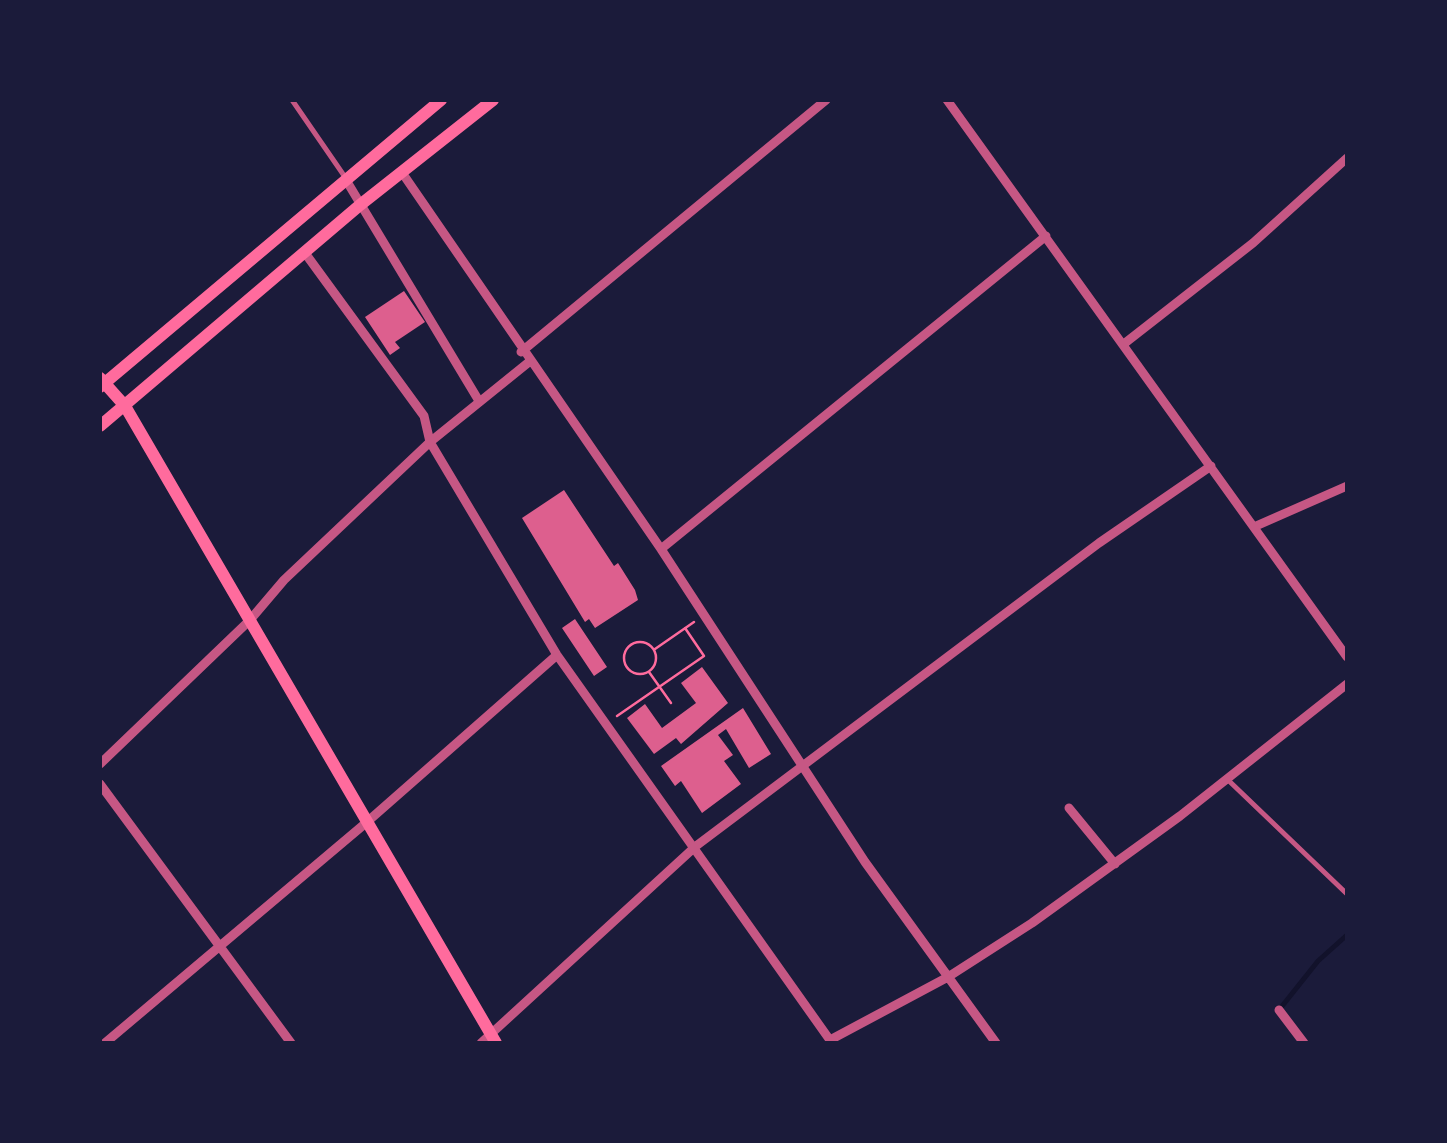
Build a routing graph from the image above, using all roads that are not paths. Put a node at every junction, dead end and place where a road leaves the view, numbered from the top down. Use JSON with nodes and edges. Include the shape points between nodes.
{"nodes":[{"id":1,"x":292,"y":100,"type":"edge"},
{"id":2,"x":440,"y":100,"type":"edge"},
{"id":3,"x":492,"y":100,"type":"edge"},
{"id":4,"x":826,"y":100,"type":"edge"},
{"id":5,"x":946,"y":100,"type":"edge"},
{"id":6,"x":1347,"y":158,"type":"edge"},
{"id":7,"x":402,"y":174,"type":"junction"},
{"id":8,"x":346,"y":180,"type":"junction"},
{"id":9,"x":360,"y":205,"type":"junction"},
{"id":10,"x":1046,"y":236,"type":"junction"},
{"id":11,"x":305,"y":253,"type":"junction"},
{"id":12,"x":1125,"y":343,"type":"junction"},
{"id":13,"x":521,"y":352,"type":"junction"},
{"id":14,"x":529,"y":362,"type":"junction"},
{"id":15,"x":101,"y":383,"type":"edge"},
{"id":16,"x":479,"y":402,"type":"junction"},
{"id":17,"x":125,"y":406,"type":"junction"},
{"id":18,"x":100,"y":426,"type":"edge"},
{"id":19,"x":430,"y":442,"type":"junction"},
{"id":20,"x":1211,"y":466,"type":"junction"},
{"id":21,"x":1347,"y":486,"type":"edge"},
{"id":22,"x":1256,"y":526,"type":"junction"},
{"id":23,"x":661,"y":548,"type":"junction"},
{"id":24,"x":250,"y":620,"type":"junction"},
{"id":25,"x":557,"y":654,"type":"junction"},
{"id":26,"x":1347,"y":657,"type":"edge"},
{"id":27,"x":1347,"y":684,"type":"edge"},
{"id":28,"x":100,"y":764,"type":"edge"},
{"id":29,"x":800,"y":764,"type":"junction"},
{"id":30,"x":1227,"y":779,"type":"junction"},
{"id":31,"x":100,"y":784,"type":"edge"},
{"id":32,"x":1069,"y":808,"type":"dead end"},
{"id":33,"x":368,"y":822,"type":"junction"},
{"id":34,"x":696,"y":846,"type":"junction"},
{"id":35,"x":1115,"y":864,"type":"junction"},
{"id":36,"x":1347,"y":894,"type":"edge"},
{"id":37,"x":220,"y":947,"type":"junction"},
{"id":38,"x":948,"y":976,"type":"junction"},
{"id":39,"x":1279,"y":1010,"type":"dead end"},
{"id":40,"x":489,"y":1040,"type":"edge"},
{"id":41,"x":831,"y":1042,"type":"edge"},
{"id":42,"x":104,"y":1043,"type":"edge"},
{"id":43,"x":291,"y":1043,"type":"edge"},
{"id":44,"x":996,"y":1043,"type":"edge"},
{"id":45,"x":1304,"y":1043,"type":"edge"}],
"edges":[{"from":1,"to":8,"type":"lane"},
{"from":2,"to":8,"type":"main road"},
{"from":3,"to":7,"type":"main road"},
{"from":4,"to":13,"type":"street"},
{"from":5,"to":10,"type":"street"},
{"from":6,"to":12,"type":"street","via":[[1202,286]]},
{"from":7,"to":9,"type":"main road"},
{"from":7,"to":13,"type":"street"},
{"from":8,"to":9,"type":"street"},
{"from":8,"to":15,"type":"main road"},
{"from":9,"to":11,"type":"main road"},
{"from":9,"to":16,"type":"street"},
{"from":10,"to":12,"type":"street"},
{"from":10,"to":23,"type":"street"},
{"from":11,"to":17,"type":"main road"},
{"from":11,"to":19,"type":"street","via":[[424,416]]},
{"from":12,"to":20,"type":"street"},
{"from":13,"to":14,"type":"street"},
{"from":14,"to":16,"type":"street"},
{"from":14,"to":23,"type":"street"},
{"from":15,"to":17,"type":"main road"},
{"from":16,"to":19,"type":"street"},
{"from":17,"to":18,"type":"main road"},
{"from":17,"to":24,"type":"main road"},
{"from":19,"to":24,"type":"street"},
{"from":19,"to":25,"type":"street"},
{"from":20,"to":22,"type":"street"},
{"from":20,"to":29,"type":"street"},
{"from":21,"to":22,"type":"street"},
{"from":22,"to":26,"type":"street"},
{"from":23,"to":29,"type":"street"},
{"from":24,"to":28,"type":"street"},
{"from":24,"to":33,"type":"main road"},
{"from":25,"to":33,"type":"street"},
{"from":25,"to":34,"type":"street"},
{"from":27,"to":30,"type":"street"},
{"from":29,"to":34,"type":"street"},
{"from":29,"to":38,"type":"street"},
{"from":30,"to":35,"type":"street"},
{"from":30,"to":36,"type":"lane"},
{"from":31,"to":37,"type":"street"},
{"from":32,"to":35,"type":"street"},
{"from":33,"to":37,"type":"street"},
{"from":33,"to":40,"type":"main road"},
{"from":34,"to":40,"type":"street"},
{"from":34,"to":41,"type":"street"},
{"from":35,"to":38,"type":"street"},
{"from":37,"to":42,"type":"street"},
{"from":37,"to":43,"type":"street"},
{"from":38,"to":41,"type":"street"},
{"from":38,"to":44,"type":"street"},
{"from":39,"to":45,"type":"street"}]}
